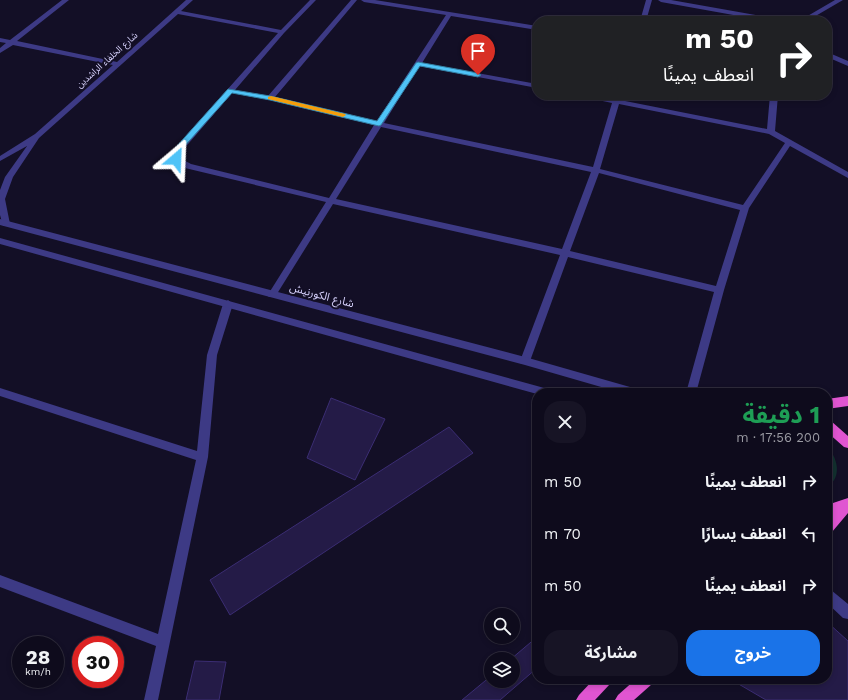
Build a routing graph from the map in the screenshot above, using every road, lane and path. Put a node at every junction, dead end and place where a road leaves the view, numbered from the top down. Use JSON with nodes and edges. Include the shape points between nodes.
{"nodes":[{"id":1,"x":66,"y":0,"type":"edge"},
{"id":2,"x":190,"y":0,"type":"edge"},
{"id":3,"x":313,"y":0,"type":"edge"},
{"id":4,"x":354,"y":0,"type":"edge"},
{"id":5,"x":364,"y":0,"type":"edge"},
{"id":6,"x":649,"y":0,"type":"edge"},
{"id":7,"x":661,"y":0,"type":"edge"},
{"id":8,"x":840,"y":0,"type":"edge"},
{"id":9,"x":177,"y":12,"type":"junction"},
{"id":10,"x":450,"y":13,"type":"junction"},
{"id":11,"x":644,"y":16,"type":"edge"},
{"id":12,"x":750,"y":16,"type":"edge"},
{"id":13,"x":811,"y":16,"type":"edge"},
{"id":14,"x":532,"y":27,"type":"edge"},
{"id":15,"x":282,"y":32,"type":"junction"},
{"id":16,"x":0,"y":40,"type":"edge"},
{"id":17,"x":11,"y":42,"type":"junction"},
{"id":18,"x":0,"y":51,"type":"edge"},
{"id":19,"x":832,"y":56,"type":"edge"},
{"id":20,"x":117,"y":64,"type":"junction"},
{"id":21,"x":418,"y":64,"type":"junction"},
{"id":22,"x":848,"y":64,"type":"edge"},
{"id":23,"x":532,"y":85,"type":"edge"},
{"id":24,"x":230,"y":91,"type":"junction"},
{"id":25,"x":270,"y":98,"type":"junction"},
{"id":26,"x":616,"y":100,"type":"edge"},
{"id":27,"x":626,"y":100,"type":"edge"},
{"id":28,"x":774,"y":100,"type":"edge"},
{"id":29,"x":379,"y":124,"type":"junction"},
{"id":30,"x":771,"y":132,"type":"junction"},
{"id":31,"x":38,"y":136,"type":"junction"},
{"id":32,"x":789,"y":142,"type":"junction"},
{"id":33,"x":0,"y":159,"type":"edge"},
{"id":34,"x":596,"y":170,"type":"junction"},
{"id":35,"x":848,"y":175,"type":"edge"},
{"id":36,"x":0,"y":199,"type":"edge"},
{"id":37,"x":331,"y":201,"type":"junction"},
{"id":38,"x":745,"y":208,"type":"junction"},
{"id":39,"x":3,"y":223,"type":"edge"},
{"id":40,"x":0,"y":241,"type":"edge"},
{"id":41,"x":565,"y":253,"type":"junction"},
{"id":42,"x":719,"y":290,"type":"junction"},
{"id":43,"x":272,"y":295,"type":"junction"},
{"id":44,"x":228,"y":304,"type":"junction"},
{"id":45,"x":525,"y":361,"type":"junction"},
{"id":46,"x":620,"y":388,"type":"edge"},
{"id":47,"x":692,"y":388,"type":"edge"},
{"id":48,"x":532,"y":389,"type":"edge"},
{"id":49,"x":0,"y":392,"type":"edge"},
{"id":50,"x":848,"y":400,"type":"edge"},
{"id":51,"x":832,"y":403,"type":"edge"},
{"id":52,"x":832,"y":430,"type":"edge"},
{"id":53,"x":848,"y":444,"type":"edge"},
{"id":54,"x":202,"y":457,"type":"junction"},
{"id":55,"x":848,"y":503,"type":"edge"},
{"id":56,"x":832,"y":510,"type":"edge"},
{"id":57,"x":832,"y":522,"type":"edge"},
{"id":58,"x":0,"y":581,"type":"edge"},
{"id":59,"x":832,"y":599,"type":"edge"},
{"id":60,"x":848,"y":613,"type":"edge"},
{"id":61,"x":162,"y":642,"type":"junction"},
{"id":62,"x":600,"y":684,"type":"edge"},
{"id":63,"x":641,"y":684,"type":"edge"},
{"id":64,"x":150,"y":700,"type":"edge"},
{"id":65,"x":584,"y":700,"type":"edge"},
{"id":66,"x":623,"y":700,"type":"edge"}],
"edges":[{"from":1,"to":17,"type":"street"},
{"from":2,"to":9,"type":"street","name":"شارع الخلفاء الراشدين"},
{"from":3,"to":15,"type":"street"},
{"from":4,"to":25,"type":"street"},
{"from":5,"to":10,"type":"street"},
{"from":6,"to":11,"type":"street"},
{"from":7,"to":12,"type":"street"},
{"from":8,"to":13,"type":"street"},
{"from":9,"to":15,"type":"street"},
{"from":9,"to":20,"type":"street","name":"شارع الخلفاء الراشدين"},
{"from":10,"to":14,"type":"street"},
{"from":10,"to":21,"type":"street"},
{"from":15,"to":24,"type":"street"},
{"from":16,"to":17,"type":"street"},
{"from":17,"to":18,"type":"street"},
{"from":17,"to":20,"type":"street"},
{"from":19,"to":22,"type":"street"},
{"from":20,"to":31,"type":"street","name":"شارع الخلفاء الراشدين"},
{"from":21,"to":23,"type":"street"},
{"from":21,"to":29,"type":"street"},
{"from":24,"to":25,"type":"street"},
{"from":24,"to":37,"type":"street","via":[[179,149],[176,159],[188,166]]},
{"from":25,"to":29,"type":"street"},
{"from":26,"to":34,"type":"street"},
{"from":27,"to":30,"type":"street"},
{"from":28,"to":30,"type":"street"},
{"from":29,"to":34,"type":"street"},
{"from":29,"to":37,"type":"street"},
{"from":30,"to":32,"type":"street"},
{"from":31,"to":33,"type":"street","name":"شارع الخلفاء الراشدين"},
{"from":31,"to":36,"type":"street","name":"شارع الخلفاء الراشدين","via":[[8,177]]},
{"from":32,"to":35,"type":"street"},
{"from":32,"to":38,"type":"street"},
{"from":34,"to":38,"type":"street"},
{"from":34,"to":41,"type":"street"},
{"from":36,"to":39,"type":"street","name":"شارع الخلفاء الراشدين"},
{"from":37,"to":41,"type":"street"},
{"from":37,"to":43,"type":"street"},
{"from":38,"to":42,"type":"street"},
{"from":39,"to":43,"type":"street","name":"شارع الكورنيش"},
{"from":40,"to":44,"type":"street"},
{"from":41,"to":42,"type":"street"},
{"from":41,"to":45,"type":"street"},
{"from":42,"to":47,"type":"street"},
{"from":43,"to":45,"type":"street","name":"شارع الكورنيش"},
{"from":44,"to":48,"type":"street"},
{"from":44,"to":54,"type":"street","via":[[212,355]]},
{"from":45,"to":46,"type":"street","name":"شارع الكورنيش"},
{"from":49,"to":54,"type":"street"},
{"from":50,"to":51,"type":"highway"},
{"from":52,"to":53,"type":"highway"},
{"from":54,"to":61,"type":"street"},
{"from":55,"to":56,"type":"highway"},
{"from":55,"to":57,"type":"highway"},
{"from":58,"to":61,"type":"street"},
{"from":59,"to":60,"type":"street"},
{"from":61,"to":64,"type":"street"},
{"from":62,"to":65,"type":"highway"},
{"from":63,"to":66,"type":"highway"}]}
